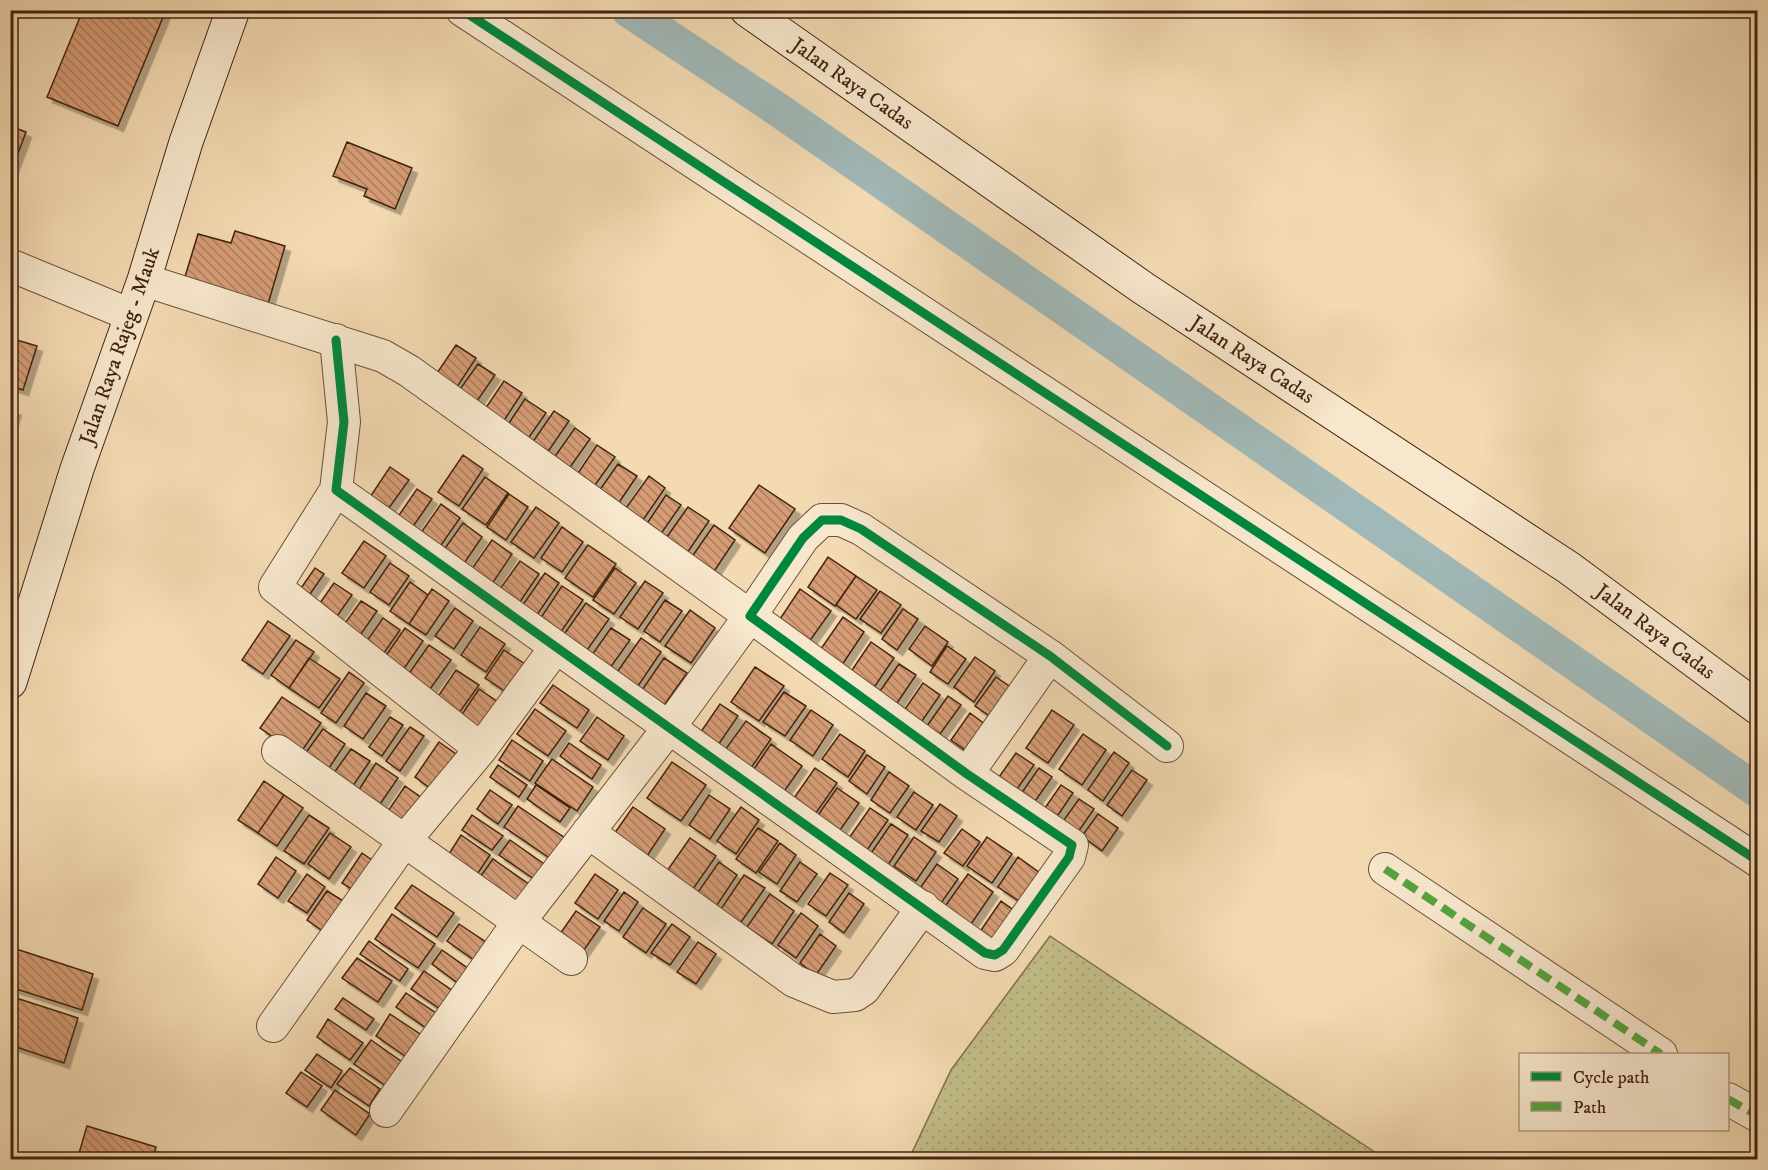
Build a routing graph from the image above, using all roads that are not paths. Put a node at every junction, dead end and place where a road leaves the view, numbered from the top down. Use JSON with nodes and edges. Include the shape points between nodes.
{"nodes":[{"id":1,"x":233,"y":10,"type":"edge"},
{"id":2,"x":462,"y":10,"type":"edge"},
{"id":3,"x":747,"y":10,"type":"edge"},
{"id":4,"x":10,"y":265,"type":"edge"},
{"id":5,"x":144,"y":280,"type":"junction"},
{"id":6,"x":131,"y":315,"type":"junction"},
{"id":7,"x":336,"y":340,"type":"junction"},
{"id":8,"x":336,"y":490,"type":"junction"},
{"id":9,"x":750,"y":616,"type":"junction"},
{"id":10,"x":556,"y":647,"type":"junction"},
{"id":11,"x":1050,"y":656,"type":"junction"},
{"id":12,"x":10,"y":682,"type":"edge"},
{"id":13,"x":1758,"y":708,"type":"edge"},
{"id":14,"x":668,"y":729,"type":"junction"},
{"id":15,"x":1167,"y":746,"type":"dead end"},
{"id":16,"x":481,"y":749,"type":"junction"},
{"id":17,"x":278,"y":751,"type":"dead end"},
{"id":18,"x":967,"y":774,"type":"junction"},
{"id":19,"x":588,"y":832,"type":"junction"},
{"id":20,"x":405,"y":840,"type":"junction"},
{"id":21,"x":1758,"y":861,"type":"edge"},
{"id":22,"x":1385,"y":869,"type":"dead end"},
{"id":23,"x":922,"y":907,"type":"junction"},
{"id":24,"x":518,"y":923,"type":"junction"},
{"id":25,"x":571,"y":959,"type":"dead end"},
{"id":26,"x":273,"y":1026,"type":"dead end"},
{"id":27,"x":1660,"y":1053,"type":"edge"},
{"id":28,"x":1729,"y":1100,"type":"edge"},
{"id":29,"x":386,"y":1111,"type":"dead end"},
{"id":30,"x":1758,"y":1116,"type":"edge"}],
"edges":[{"from":1,"to":5,"type":"street","name":"Jalan Raya Rajeg - Mauk","via":[[186,142]]},
{"from":2,"to":21,"type":"street"},
{"from":3,"to":13,"type":"street","name":"Jalan Raya Cadas","via":[[1143,288],[1569,568]]},
{"from":4,"to":6,"type":"street"},
{"from":5,"to":6,"type":"street","name":"Jalan Raya Rajeg - Mauk"},
{"from":5,"to":7,"type":"street"},
{"from":6,"to":12,"type":"street","name":"Jalan Raya Rajeg - Mauk","via":[[77,469]]},
{"from":7,"to":8,"type":"street","via":[[344,422]]},
{"from":7,"to":9,"type":"street","via":[[383,356],[409,371]]},
{"from":8,"to":10,"type":"street"},
{"from":8,"to":16,"type":"street","via":[[276,587]]},
{"from":9,"to":11,"type":"street","via":[[802,538],[822,520],[841,520],[861,529]]},
{"from":9,"to":14,"type":"street"},
{"from":9,"to":18,"type":"street"},
{"from":10,"to":14,"type":"street"},
{"from":10,"to":16,"type":"street"},
{"from":11,"to":15,"type":"street"},
{"from":11,"to":18,"type":"street"},
{"from":14,"to":19,"type":"street"},
{"from":14,"to":23,"type":"street"},
{"from":16,"to":20,"type":"street"},
{"from":17,"to":20,"type":"street"},
{"from":18,"to":23,"type":"street","via":[[1070,841],[1072,852],[1000,954],[985,953]]},
{"from":19,"to":23,"type":"street","via":[[794,981],[833,997],[855,995],[864,989]]},
{"from":19,"to":24,"type":"street"},
{"from":20,"to":24,"type":"street"},
{"from":20,"to":26,"type":"street"},
{"from":22,"to":27,"type":"street"},
{"from":24,"to":25,"type":"street"},
{"from":24,"to":29,"type":"street"},
{"from":28,"to":30,"type":"street"}]}
